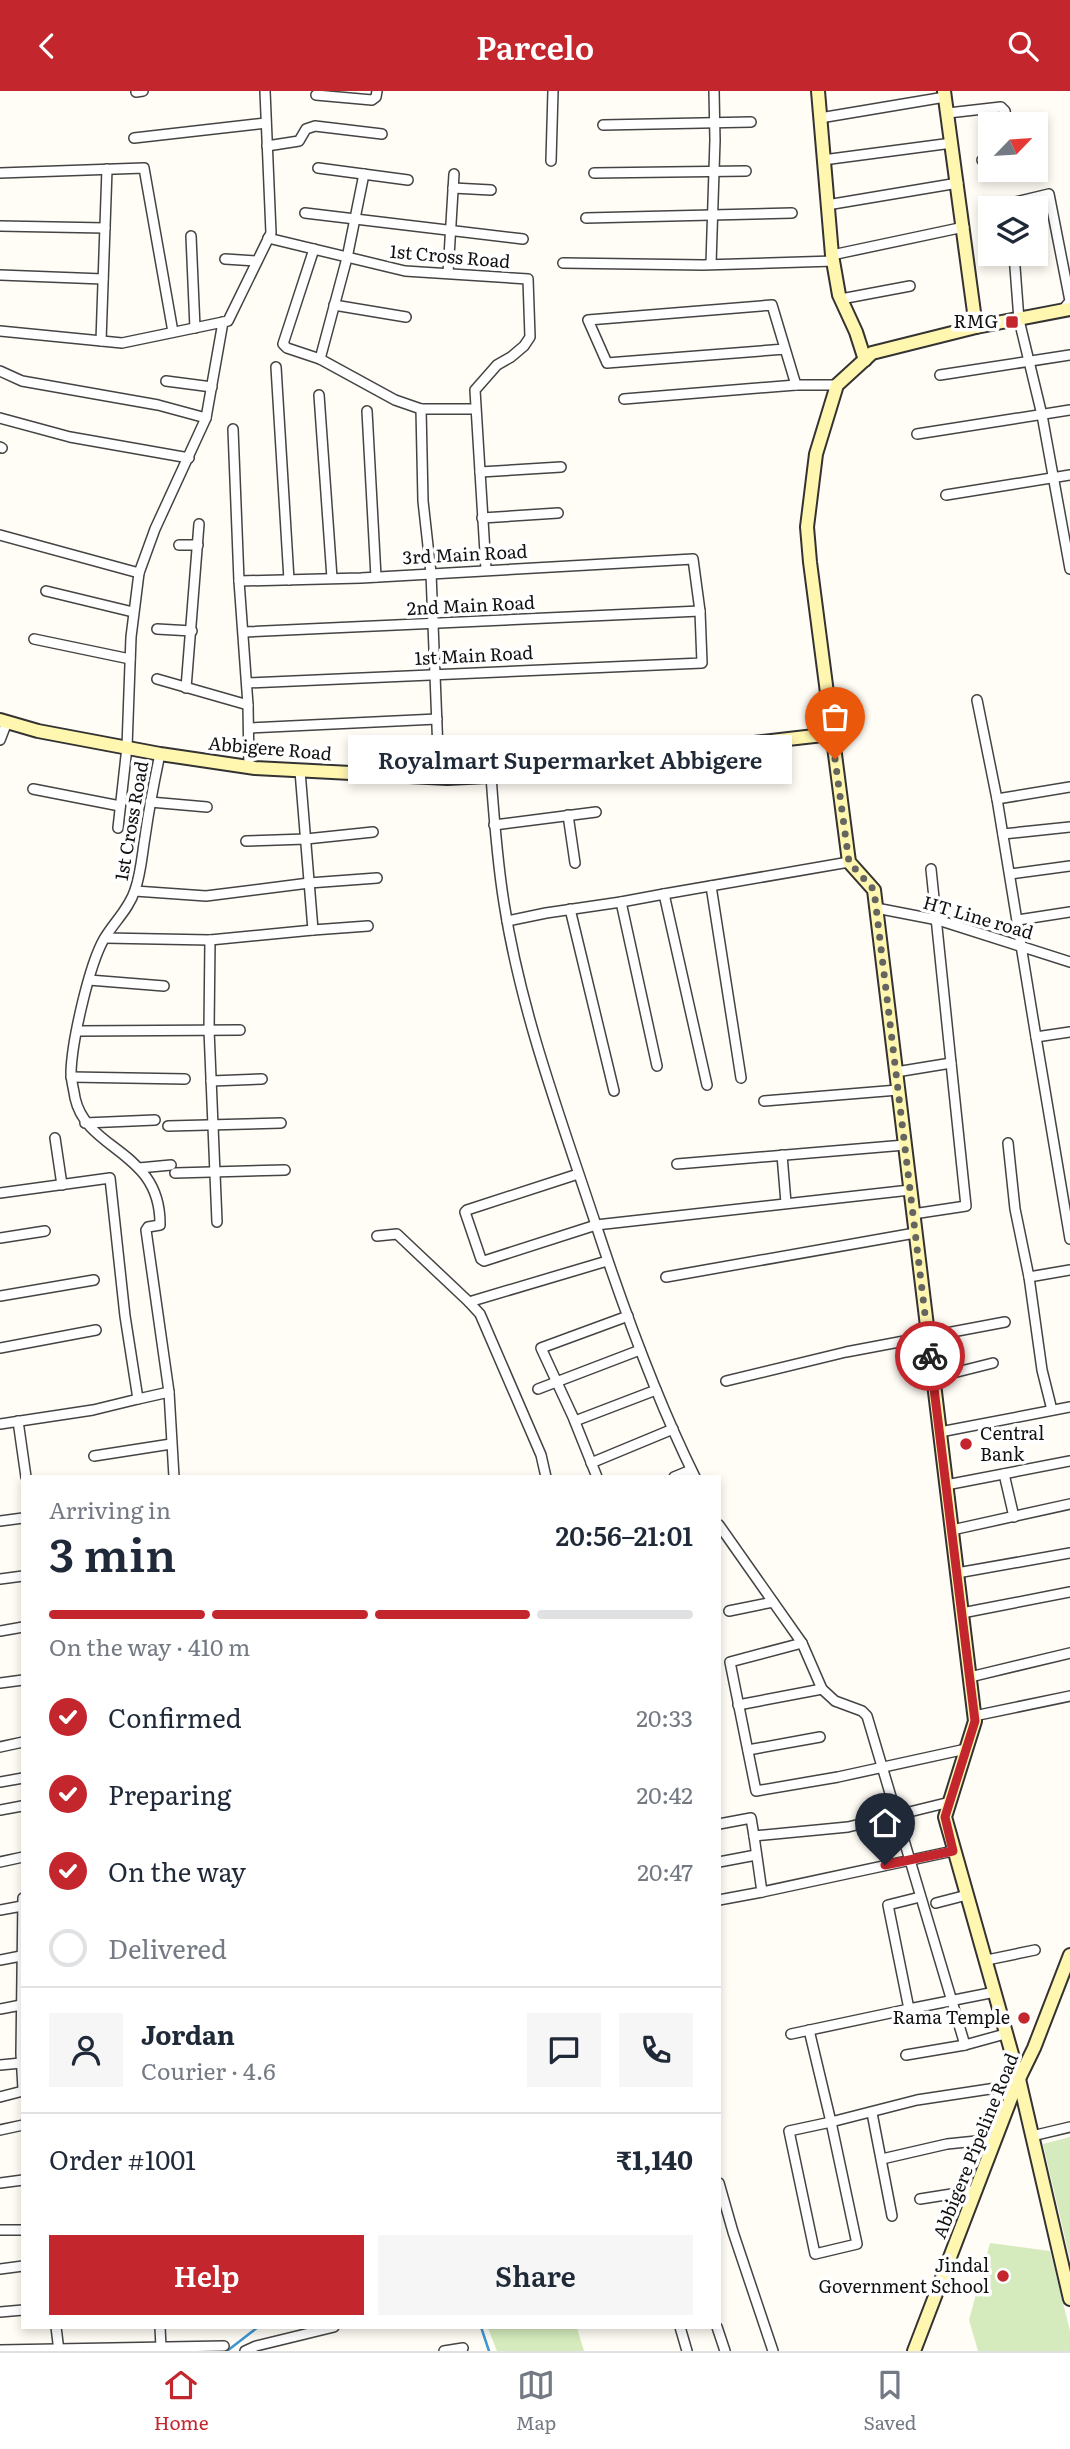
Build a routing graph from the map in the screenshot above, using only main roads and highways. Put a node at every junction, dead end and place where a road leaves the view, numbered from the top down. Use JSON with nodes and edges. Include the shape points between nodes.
{"nodes":[{"id":1,"x":818,"y":91,"type":"edge"},
{"id":2,"x":945,"y":94,"type":"edge"},
{"id":3,"x":1066,"y":310,"type":"edge"},
{"id":4,"x":976,"y":327,"type":"junction"},
{"id":5,"x":864,"y":359,"type":"junction"},
{"id":6,"x":4,"y":721,"type":"edge"},
{"id":7,"x":832,"y":734,"type":"junction"},
{"id":8,"x":1070,"y":1955,"type":"edge"},
{"id":9,"x":1017,"y":2082,"type":"junction"},
{"id":10,"x":1070,"y":2299,"type":"edge"},
{"id":11,"x":914,"y":2351,"type":"edge"}],
"edges":[{"from":1,"to":5,"type":"main road","via":[[833,258],[841,299]]},
{"from":2,"to":4,"type":"main road"},
{"from":3,"to":4,"type":"main road"},
{"from":4,"to":5,"type":"main road","via":[[872,353]]},
{"from":5,"to":7,"type":"main road","via":[[837,385],[816,454],[807,527]]},
{"from":6,"to":7,"type":"main road","name":"Abbigere Road","via":[[160,754],[249,767],[439,777],[584,767]]},
{"from":7,"to":9,"type":"main road","via":[[849,862],[874,890],[975,1721],[945,1817]]},
{"from":8,"to":9,"type":"main road","name":"Abbigere Pipeline Road"},
{"from":9,"to":10,"type":"main road"},
{"from":9,"to":11,"type":"main road","name":"Abbigere Pipeline Road"}]}
